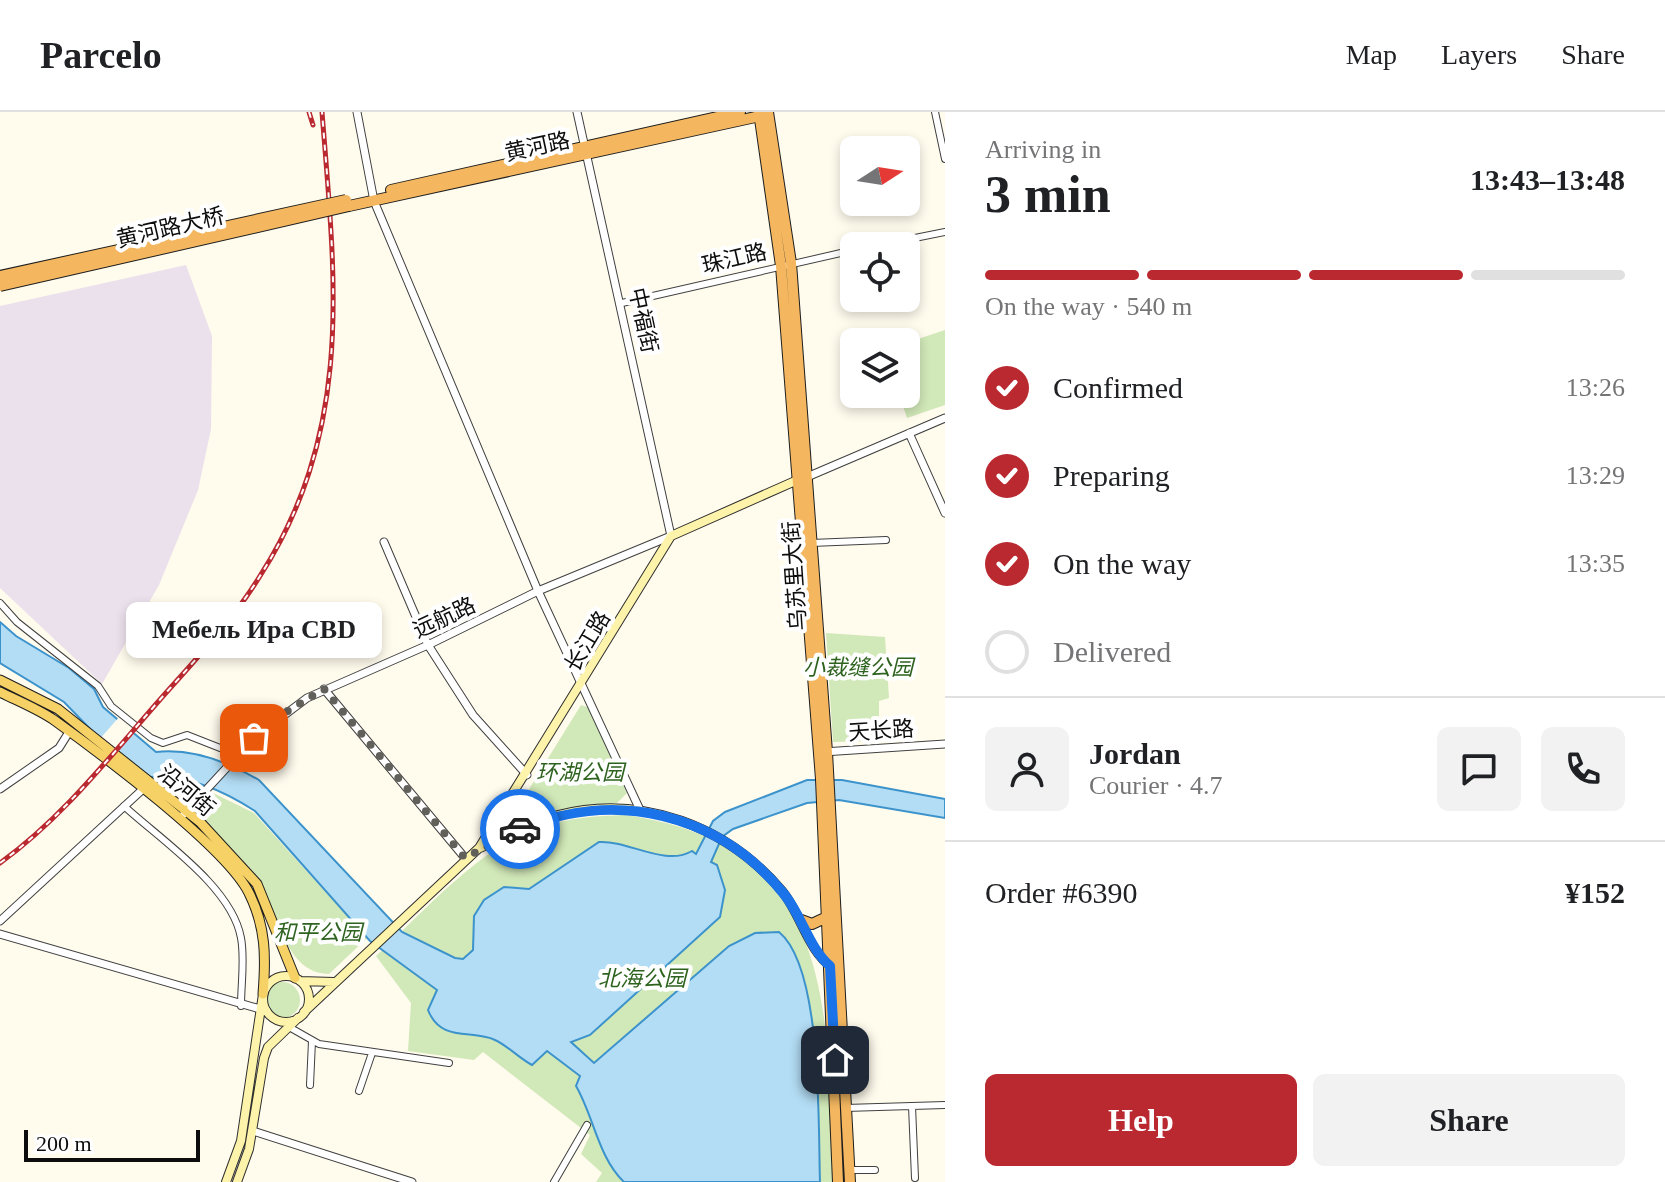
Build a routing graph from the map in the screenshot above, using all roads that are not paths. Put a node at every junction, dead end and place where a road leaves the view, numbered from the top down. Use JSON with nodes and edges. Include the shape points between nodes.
{"nodes":[{"id":1,"x":357,"y":112,"type":"edge"},
{"id":2,"x":577,"y":112,"type":"edge"},
{"id":3,"x":740,"y":112,"type":"edge"},
{"id":4,"x":935,"y":112,"type":"edge"},
{"id":5,"x":767,"y":113,"type":"edge"},
{"id":6,"x":586,"y":151,"type":"junction"},
{"id":7,"x":945,"y":159,"type":"edge"},
{"id":8,"x":374,"y":198,"type":"junction"},
{"id":9,"x":348,"y":203,"type":"junction"},
{"id":10,"x":945,"y":232,"type":"edge"},
{"id":11,"x":920,"y":237,"type":"edge"},
{"id":12,"x":840,"y":253,"type":"edge"},
{"id":13,"x":786,"y":264,"type":"junction"},
{"id":14,"x":0,"y":276,"type":"edge"},
{"id":15,"x":0,"y":286,"type":"edge"},
{"id":16,"x":622,"y":303,"type":"junction"},
{"id":17,"x":945,"y":418,"type":"edge"},
{"id":18,"x":909,"y":433,"type":"junction"},
{"id":19,"x":802,"y":478,"type":"junction"},
{"id":20,"x":945,"y":513,"type":"edge"},
{"id":21,"x":671,"y":536,"type":"junction"},
{"id":22,"x":886,"y":540,"type":"dead end"},
{"id":23,"x":384,"y":542,"type":"dead end"},
{"id":24,"x":811,"y":543,"type":"junction"},
{"id":25,"x":538,"y":591,"type":"junction"},
{"id":26,"x":0,"y":603,"type":"edge"},
{"id":27,"x":428,"y":645,"type":"junction"},
{"id":28,"x":0,"y":680,"type":"edge"},
{"id":29,"x":583,"y":683,"type":"junction"},
{"id":30,"x":324,"y":689,"type":"junction"},
{"id":31,"x":0,"y":692,"type":"edge"},
{"id":32,"x":69,"y":732,"type":"junction"},
{"id":33,"x":945,"y":744,"type":"edge"},
{"id":34,"x":823,"y":752,"type":"junction"},
{"id":35,"x":238,"y":755,"type":"junction"},
{"id":36,"x":527,"y":775,"type":"junction"},
{"id":37,"x":0,"y":789,"type":"edge"},
{"id":38,"x":142,"y":790,"type":"junction"},
{"id":39,"x":826,"y":800,"type":"junction"},
{"id":40,"x":124,"y":806,"type":"junction"},
{"id":41,"x":640,"y":810,"type":"junction"},
{"id":42,"x":186,"y":811,"type":"junction"},
{"id":43,"x":502,"y":811,"type":"junction"},
{"id":44,"x":179,"y":819,"type":"junction"},
{"id":45,"x":519,"y":830,"type":"junction"},
{"id":46,"x":479,"y":848,"type":"junction"},
{"id":47,"x":465,"y":858,"type":"junction"},
{"id":48,"x":827,"y":917,"type":"junction"},
{"id":49,"x":801,"y":920,"type":"junction"},
{"id":50,"x":0,"y":921,"type":"edge"},
{"id":51,"x":0,"y":934,"type":"edge"},
{"id":52,"x":834,"y":968,"type":"junction"},
{"id":53,"x":298,"y":979,"type":"junction"},
{"id":54,"x":334,"y":982,"type":"junction"},
{"id":55,"x":263,"y":994,"type":"junction"},
{"id":56,"x":241,"y":1006,"type":"junction"},
{"id":57,"x":263,"y":1011,"type":"junction"},
{"id":58,"x":301,"y":1015,"type":"junction"},
{"id":59,"x":289,"y":1027,"type":"junction"},
{"id":60,"x":312,"y":1041,"type":"junction"},
{"id":61,"x":372,"y":1053,"type":"junction"},
{"id":62,"x":449,"y":1063,"type":"dead end"},
{"id":63,"x":310,"y":1085,"type":"dead end"},
{"id":64,"x":359,"y":1091,"type":"dead end"},
{"id":65,"x":945,"y":1105,"type":"edge"},
{"id":66,"x":912,"y":1106,"type":"junction"},
{"id":67,"x":841,"y":1108,"type":"junction"},
{"id":68,"x":587,"y":1125,"type":"dead end"},
{"id":69,"x":253,"y":1131,"type":"junction"},
{"id":70,"x":875,"y":1170,"type":"dead end"},
{"id":71,"x":849,"y":1176,"type":"edge"},
{"id":72,"x":915,"y":1178,"type":"dead end"},
{"id":73,"x":226,"y":1182,"type":"edge"},
{"id":74,"x":237,"y":1182,"type":"edge"},
{"id":75,"x":412,"y":1182,"type":"edge"},
{"id":76,"x":554,"y":1182,"type":"edge"},
{"id":77,"x":838,"y":1182,"type":"edge"}],
"edges":[{"from":1,"to":8,"type":"street"},
{"from":2,"to":6,"type":"street","name":"中福街"},
{"from":3,"to":6,"type":"highway","name":"黄河路"},
{"from":4,"to":7,"type":"street"},
{"from":5,"to":6,"type":"highway","name":"黄河路"},
{"from":5,"to":13,"type":"highway","name":"乌苏里大街"},
{"from":6,"to":8,"type":"highway","name":"黄河路"},
{"from":6,"to":16,"type":"street","name":"中福街"},
{"from":8,"to":9,"type":"highway","name":"黄河路"},
{"from":8,"to":25,"type":"street"},
{"from":9,"to":14,"type":"highway","name":"黄河路大桥","bridge":true},
{"from":9,"to":15,"type":"highway","name":"黄河路大桥","bridge":true},
{"from":10,"to":11,"type":"street"},
{"from":12,"to":13,"type":"street","name":"珠江路"},
{"from":13,"to":16,"type":"street","name":"珠江路"},
{"from":13,"to":19,"type":"highway","name":"乌苏里大街"},
{"from":16,"to":21,"type":"street","name":"中福街"},
{"from":17,"to":18,"type":"street"},
{"from":18,"to":19,"type":"street"},
{"from":18,"to":20,"type":"street"},
{"from":19,"to":21,"type":"main road"},
{"from":19,"to":24,"type":"highway","name":"乌苏里大街"},
{"from":19,"to":34,"type":"highway","name":"乌苏里大街"},
{"from":21,"to":25,"type":"street","name":"远航路"},
{"from":21,"to":29,"type":"main road","name":"长江路"},
{"from":22,"to":24,"type":"street"},
{"from":23,"to":27,"type":"street"},
{"from":24,"to":34,"type":"highway","name":"乌苏里大街"},
{"from":25,"to":27,"type":"street","name":"远航路"},
{"from":25,"to":29,"type":"street"},
{"from":26,"to":35,"type":"street","via":[[151,738],[163,743],[187,735]]},
{"from":27,"to":30,"type":"street","name":"远航路"},
{"from":27,"to":36,"type":"street","via":[[473,715]]},
{"from":28,"to":42,"type":"main road","name":"沿河街","via":[[58,709]]},
{"from":29,"to":36,"type":"main road","name":"长江路"},
{"from":29,"to":41,"type":"street"},
{"from":30,"to":35,"type":"street","name":"远航路","via":[[283,714]]},
{"from":30,"to":47,"type":"street"},
{"from":31,"to":32,"type":"main road","name":"沿河街"},
{"from":32,"to":37,"type":"street","via":[[59,748]]},
{"from":32,"to":38,"type":"main road","name":"沿河街"},
{"from":33,"to":34,"type":"street","name":"天长路"},
{"from":34,"to":39,"type":"highway","name":"乌苏里大街"},
{"from":35,"to":42,"type":"street","name":"远航路"},
{"from":36,"to":43,"type":"main road","name":"长江路"},
{"from":38,"to":40,"type":"street"},
{"from":38,"to":44,"type":"main road","name":"沿河街"},
{"from":39,"to":48,"type":"highway","name":"乌苏里大街"},
{"from":39,"to":52,"type":"highway","name":"乌苏里大街"},
{"from":40,"to":50,"type":"street"},
{"from":40,"to":56,"type":"street","via":[[202,874],[227,904],[242,940]]},
{"from":41,"to":45,"type":"main road","via":[[571,812]]},
{"from":41,"to":49,"type":"main road","via":[[726,842],[770,878]]},
{"from":42,"to":44,"type":"street","name":"远航路"},
{"from":42,"to":53,"type":"main road","name":"沿河街","via":[[257,884]]},
{"from":43,"to":45,"type":"main road"},
{"from":43,"to":46,"type":"main road","name":"长江路"},
{"from":44,"to":55,"type":"main road","name":"沿河街","via":[[248,890],[267,949]]},
{"from":45,"to":46,"type":"main road"},
{"from":46,"to":47,"type":"main road","name":"长江路"},
{"from":47,"to":54,"type":"main road","name":"长江路","via":[[427,900]]},
{"from":48,"to":49,"type":"highway","via":[[812,924]]},
{"from":48,"to":52,"type":"highway","name":"乌苏里大街"},
{"from":49,"to":52,"type":"main road","via":[[820,956]]},
{"from":51,"to":56,"type":"street"},
{"from":52,"to":67,"type":"highway","name":"乌苏里大街"},
{"from":53,"to":54,"type":"main road"},
{"from":53,"to":55,"type":"main road","via":[[273,979]]},
{"from":53,"to":58,"type":"main road","via":[[309,998]]},
{"from":54,"to":58,"type":"main road","name":"长江路"},
{"from":55,"to":57,"type":"main road"},
{"from":56,"to":57,"type":"street"},
{"from":57,"to":58,"type":"main road","via":[[281,1021]]},
{"from":57,"to":73,"type":"main road","via":[[239,1152]]},
{"from":58,"to":59,"type":"main road","name":"长江路"},
{"from":59,"to":60,"type":"street"},
{"from":59,"to":69,"type":"main road","name":"长江路","via":[[264,1058]]},
{"from":60,"to":61,"type":"street"},
{"from":60,"to":63,"type":"street"},
{"from":61,"to":62,"type":"street"},
{"from":61,"to":64,"type":"street"},
{"from":65,"to":66,"type":"street"},
{"from":66,"to":67,"type":"street"},
{"from":66,"to":72,"type":"street"},
{"from":67,"to":71,"type":"highway","name":"乌苏里大街"},
{"from":67,"to":77,"type":"highway","name":"乌苏里大街"},
{"from":68,"to":76,"type":"street"},
{"from":69,"to":74,"type":"main road","name":"长江路"},
{"from":69,"to":75,"type":"street"},
{"from":70,"to":71,"type":"street"}]}
